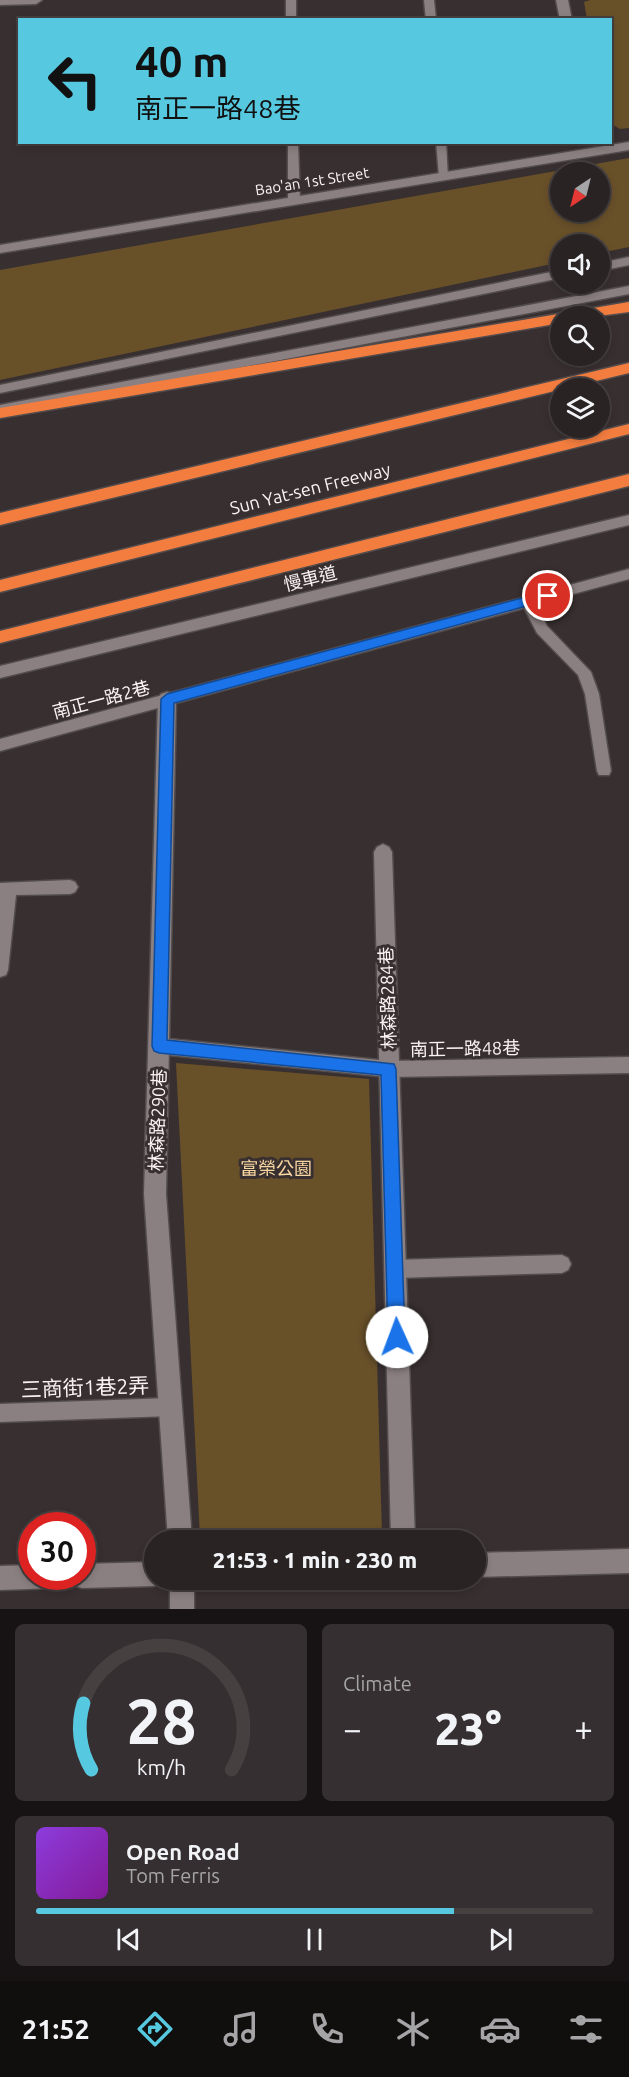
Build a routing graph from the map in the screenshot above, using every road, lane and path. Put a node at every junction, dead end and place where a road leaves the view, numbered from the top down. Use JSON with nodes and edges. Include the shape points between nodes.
{"nodes":[{"id":1,"x":36,"y":0,"type":"edge"},
{"id":2,"x":291,"y":0,"type":"edge"},
{"id":3,"x":429,"y":0,"type":"edge"},
{"id":4,"x":562,"y":0,"type":"edge"},
{"id":5,"x":0,"y":1,"type":"edge"},
{"id":6,"x":291,"y":18,"type":"edge"},
{"id":7,"x":431,"y":18,"type":"edge"},
{"id":8,"x":566,"y":18,"type":"edge"},
{"id":9,"x":293,"y":144,"type":"edge"},
{"id":10,"x":441,"y":144,"type":"edge"},
{"id":11,"x":629,"y":146,"type":"edge"},
{"id":12,"x":592,"y":147,"type":"edge"},
{"id":13,"x":444,"y":176,"type":"junction"},
{"id":14,"x":294,"y":201,"type":"junction"},
{"id":15,"x":0,"y":249,"type":"edge"},
{"id":16,"x":629,"y":261,"type":"edge"},
{"id":17,"x":610,"y":265,"type":"edge"},
{"id":18,"x":550,"y":276,"type":"edge"},
{"id":19,"x":629,"y":290,"type":"edge"},
{"id":20,"x":629,"y":307,"type":"edge"},
{"id":21,"x":610,"y":310,"type":"edge"},
{"id":22,"x":550,"y":320,"type":"edge"},
{"id":23,"x":629,"y":368,"type":"edge"},
{"id":24,"x":0,"y":389,"type":"edge"},
{"id":25,"x":0,"y":411,"type":"edge"},
{"id":26,"x":629,"y":429,"type":"edge"},
{"id":27,"x":629,"y":480,"type":"edge"},
{"id":28,"x":0,"y":519,"type":"edge"},
{"id":29,"x":629,"y":520,"type":"edge"},
{"id":30,"x":629,"y":574,"type":"edge"},
{"id":31,"x":0,"y":586,"type":"edge"},
{"id":32,"x":528,"y":601,"type":"junction"},
{"id":33,"x":0,"y":637,"type":"edge"},
{"id":34,"x":0,"y":672,"type":"edge"},
{"id":35,"x":167,"y":699,"type":"junction"},
{"id":36,"x":0,"y":745,"type":"edge"},
{"id":37,"x":604,"y":771,"type":"dead end"},
{"id":38,"x":382,"y":852,"type":"dead end"},
{"id":39,"x":70,"y":887,"type":"dead end"},
{"id":40,"x":4,"y":888,"type":"edge"},
{"id":41,"x":0,"y":970,"type":"edge"},
{"id":42,"x":159,"y":1046,"type":"junction"},
{"id":43,"x":629,"y":1065,"type":"edge"},
{"id":44,"x":389,"y":1069,"type":"junction"},
{"id":45,"x":562,"y":1263,"type":"dead end"},
{"id":46,"x":395,"y":1269,"type":"junction"},
{"id":47,"x":171,"y":1407,"type":"junction"},
{"id":48,"x":0,"y":1413,"type":"edge"},
{"id":49,"x":179,"y":1530,"type":"edge"},
{"id":50,"x":403,"y":1530,"type":"edge"},
{"id":51,"x":629,"y":1561,"type":"edge"},
{"id":52,"x":486,"y":1565,"type":"edge"},
{"id":53,"x":144,"y":1574,"type":"edge"},
{"id":54,"x":96,"y":1576,"type":"edge"},
{"id":55,"x":18,"y":1577,"type":"edge"},
{"id":56,"x":0,"y":1578,"type":"edge"},
{"id":57,"x":182,"y":1590,"type":"edge"},
{"id":58,"x":182,"y":1609,"type":"edge"}],
"edges":[{"from":1,"to":5,"type":"street"},
{"from":2,"to":6,"type":"lane"},
{"from":3,"to":7,"type":"lane"},
{"from":4,"to":8,"type":"street"},
{"from":9,"to":14,"type":"lane"},
{"from":10,"to":13,"type":"lane"},
{"from":11,"to":12,"type":"street","name":"Bao'an 1st Street"},
{"from":12,"to":13,"type":"street","name":"Bao'an 1st Street"},
{"from":13,"to":14,"type":"street","name":"Bao'an 1st Street"},
{"from":14,"to":15,"type":"street","name":"Bao'an 1st Street"},
{"from":16,"to":17,"type":"lane"},
{"from":18,"to":24,"type":"lane"},
{"from":19,"to":25,"type":"lane"},
{"from":20,"to":21,"type":"highway"},
{"from":22,"to":25,"type":"highway"},
{"from":23,"to":28,"type":"highway"},
{"from":26,"to":31,"type":"highway","name":"Sun Yat-sen Freeway"},
{"from":27,"to":33,"type":"highway"},
{"from":29,"to":34,"type":"lane","name":"慢車道"},
{"from":30,"to":32,"type":"lane","name":"南正一路2巷"},
{"from":32,"to":35,"type":"lane","name":"南正一路2巷"},
{"from":32,"to":37,"type":"lane","via":[[542,629],[584,672],[592,694]]},
{"from":35,"to":36,"type":"lane","name":"南正一路2巷"},
{"from":35,"to":42,"type":"street","name":"林森路290巷"},
{"from":38,"to":44,"type":"street","name":"林森路284巷"},
{"from":39,"to":40,"type":"lane"},
{"from":40,"to":41,"type":"lane"},
{"from":42,"to":44,"type":"lane","name":"南正一路48巷"},
{"from":42,"to":47,"type":"street","name":"林森路290巷","via":[[155,1194]]},
{"from":43,"to":44,"type":"lane","name":"南正一路48巷"},
{"from":44,"to":46,"type":"street","name":"林森路284巷"},
{"from":45,"to":46,"type":"lane"},
{"from":46,"to":50,"type":"street","name":"林森路284巷"},
{"from":47,"to":48,"type":"lane","name":"三商街1巷2弄"},
{"from":47,"to":49,"type":"street","name":"林森路290巷"},
{"from":51,"to":52,"type":"street"},
{"from":53,"to":54,"type":"street"},
{"from":55,"to":56,"type":"street"},
{"from":57,"to":58,"type":"street"}]}
